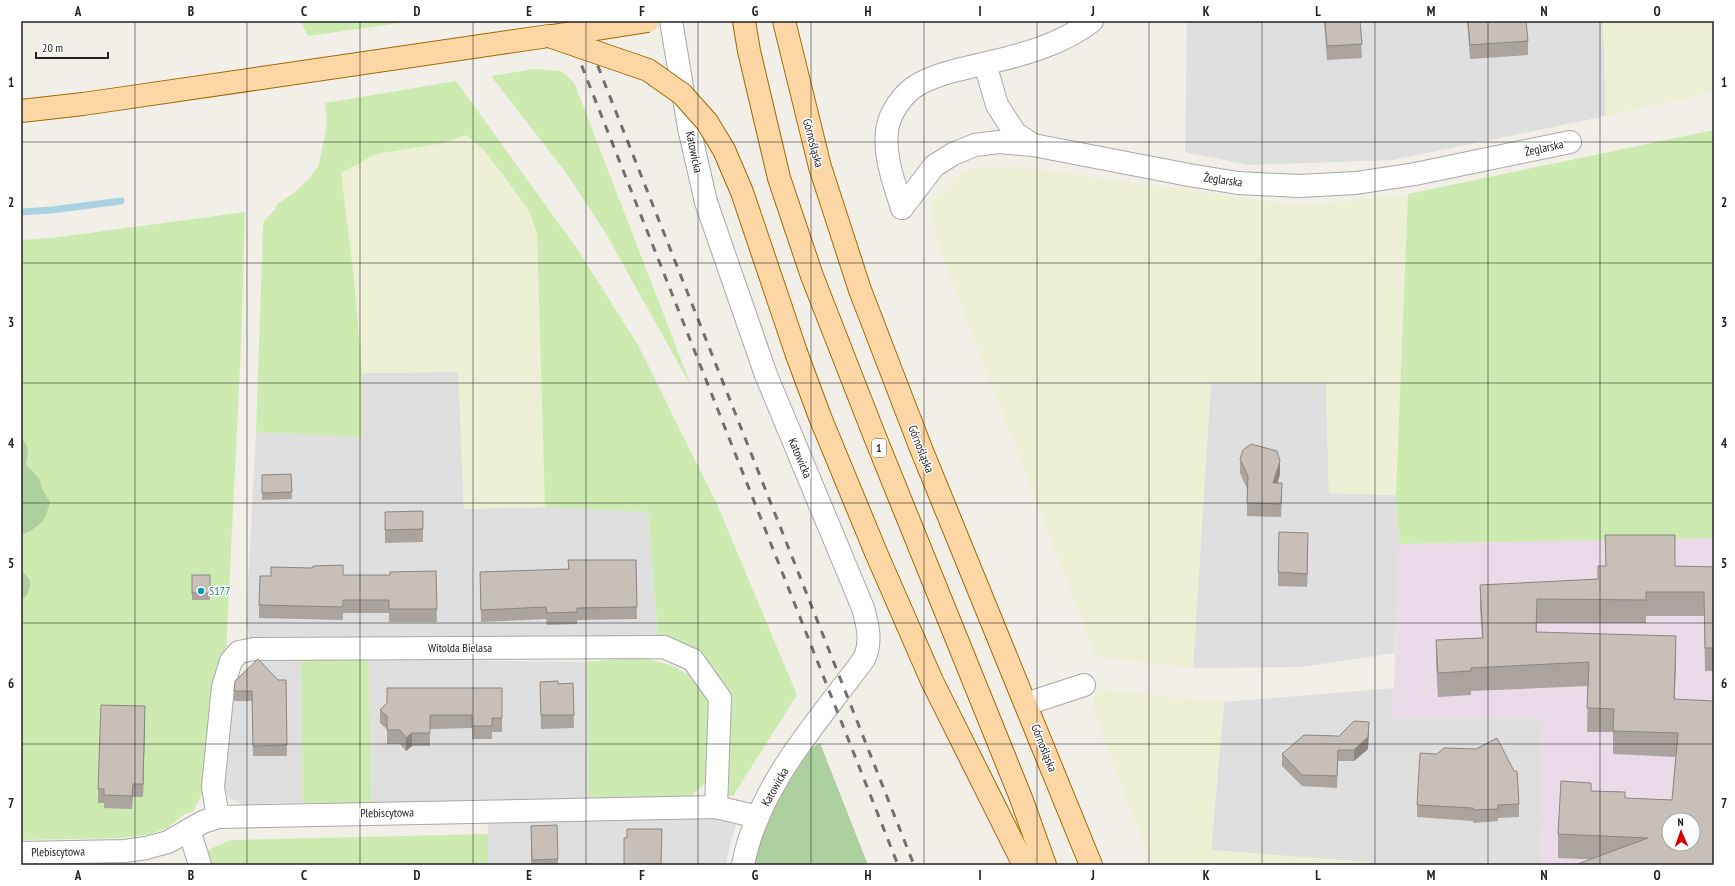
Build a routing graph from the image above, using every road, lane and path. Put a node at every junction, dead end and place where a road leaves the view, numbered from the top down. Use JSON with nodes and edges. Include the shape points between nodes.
{"nodes":[{"id":1,"x":569,"y":21,"type":"edge"},
{"id":2,"x":648,"y":21,"type":"edge"},
{"id":3,"x":671,"y":21,"type":"edge"},
{"id":4,"x":744,"y":21,"type":"edge"},
{"id":5,"x":784,"y":21,"type":"edge"},
{"id":6,"x":1092,"y":21,"type":"edge"},
{"id":7,"x":548,"y":36,"type":"junction"},
{"id":8,"x":984,"y":64,"type":"junction"},
{"id":9,"x":21,"y":111,"type":"edge"},
{"id":10,"x":1570,"y":142,"type":"dead end"},
{"id":11,"x":1033,"y":144,"type":"junction"},
{"id":12,"x":1084,"y":685,"type":"dead end"},
{"id":13,"x":1026,"y":704,"type":"junction"},
{"id":14,"x":716,"y":807,"type":"junction"},
{"id":15,"x":218,"y":817,"type":"junction"},
{"id":16,"x":758,"y":817,"type":"junction"},
{"id":17,"x":189,"y":830,"type":"junction"},
{"id":18,"x":21,"y":853,"type":"edge"},
{"id":19,"x":82,"y":858,"type":"edge"},
{"id":20,"x":200,"y":865,"type":"edge"},
{"id":21,"x":743,"y":865,"type":"edge"},
{"id":22,"x":1024,"y":865,"type":"edge"},
{"id":23,"x":1045,"y":865,"type":"edge"},
{"id":24,"x":1091,"y":865,"type":"edge"}],
"edges":[{"from":1,"to":7,"type":"main road"},
{"from":2,"to":7,"type":"main road","bridge":true},
{"from":3,"to":16,"type":"street","name":"Katowicka","via":[[689,128],[706,202],[766,375],[863,608],[869,632],[868,652],[864,659],[794,753],[774,784]]},
{"from":4,"to":23,"type":"main road","number":"1","via":[[780,178],[812,276],[874,437],[1021,798]]},
{"from":5,"to":13,"type":"main road","name":"Górnośląska","via":[[820,167],[848,256],[907,414]]},
{"from":6,"to":8,"type":"street","via":[[1080,31],[1029,52]]},
{"from":7,"to":9,"type":"main road"},
{"from":7,"to":22,"type":"main road","bridge":true,"via":[[648,70],[682,94],[698,110],[717,136],[742,192],[809,389],[877,555],[932,681]]},
{"from":8,"to":11,"type":"street","via":[[997,105],[1015,133]]},
{"from":8,"to":11,"type":"street","name":"Żeglarska","via":[[950,72],[918,85],[896,106],[887,129],[887,150],[902,208],[934,166],[953,154],[974,145],[999,142]]},
{"from":10,"to":11,"type":"street","name":"Żeglarska","via":[[1415,174],[1356,183],[1299,186],[1238,183]]},
{"from":12,"to":13,"type":"street"},
{"from":13,"to":24,"type":"main road","name":"Górnośląska"},
{"from":14,"to":15,"type":"street","name":"Plebiscytowa"},
{"from":14,"to":15,"type":"street","name":"Witolda Bielasa","via":[[720,698],[693,660],[664,647],[254,649],[239,652],[231,661],[224,687],[213,787]]},
{"from":14,"to":16,"type":"street","name":"Plebiscytowa"},
{"from":15,"to":17,"type":"street","name":"Plebiscytowa"},
{"from":16,"to":21,"type":"street","name":"Katowicka"},
{"from":17,"to":19,"type":"street","name":"Plebiscytowa","via":[[168,842],[146,848]]},
{"from":17,"to":20,"type":"street"},
{"from":18,"to":19,"type":"street","name":"Plebiscytowa"}]}
